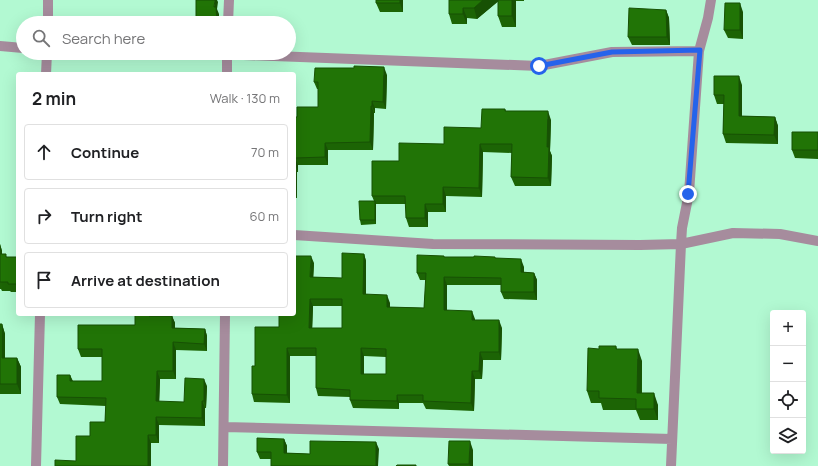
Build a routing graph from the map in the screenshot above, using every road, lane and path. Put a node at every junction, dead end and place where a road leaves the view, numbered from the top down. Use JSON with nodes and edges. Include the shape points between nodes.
{"nodes":[{"id":1,"x":48,"y":0,"type":"edge"},
{"id":2,"x":229,"y":0,"type":"edge"},
{"id":3,"x":711,"y":0,"type":"edge"},
{"id":4,"x":48,"y":16,"type":"edge"},
{"id":5,"x":228,"y":16,"type":"edge"},
{"id":6,"x":0,"y":46,"type":"edge"},
{"id":7,"x":16,"y":47,"type":"edge"},
{"id":8,"x":700,"y":50,"type":"junction"},
{"id":9,"x":296,"y":56,"type":"edge"},
{"id":10,"x":47,"y":60,"type":"edge"},
{"id":11,"x":227,"y":60,"type":"edge"},
{"id":12,"x":46,"y":72,"type":"edge"},
{"id":13,"x":227,"y":72,"type":"edge"},
{"id":14,"x":296,"y":235,"type":"edge"},
{"id":15,"x":818,"y":241,"type":"edge"},
{"id":16,"x":681,"y":244,"type":"junction"},
{"id":17,"x":40,"y":316,"type":"edge"},
{"id":18,"x":225,"y":316,"type":"edge"},
{"id":19,"x":224,"y":427,"type":"junction"},
{"id":20,"x":672,"y":439,"type":"junction"},
{"id":21,"x":36,"y":466,"type":"edge"},
{"id":22,"x":223,"y":466,"type":"edge"},
{"id":23,"x":671,"y":466,"type":"edge"}],
"edges":[{"from":1,"to":4,"type":"street"},
{"from":2,"to":5,"type":"street"},
{"from":3,"to":8,"type":"street"},
{"from":6,"to":7,"type":"street"},
{"from":8,"to":9,"type":"street","via":[[612,52],[539,66]]},
{"from":8,"to":16,"type":"street","via":[[688,194]]},
{"from":10,"to":12,"type":"street"},
{"from":11,"to":13,"type":"street"},
{"from":14,"to":16,"type":"street","via":[[433,244]]},
{"from":15,"to":16,"type":"street","via":[[780,234],[733,233]]},
{"from":16,"to":20,"type":"street"},
{"from":17,"to":21,"type":"street"},
{"from":18,"to":19,"type":"street"},
{"from":19,"to":20,"type":"street"},
{"from":19,"to":22,"type":"street"},
{"from":20,"to":23,"type":"street"}]}
